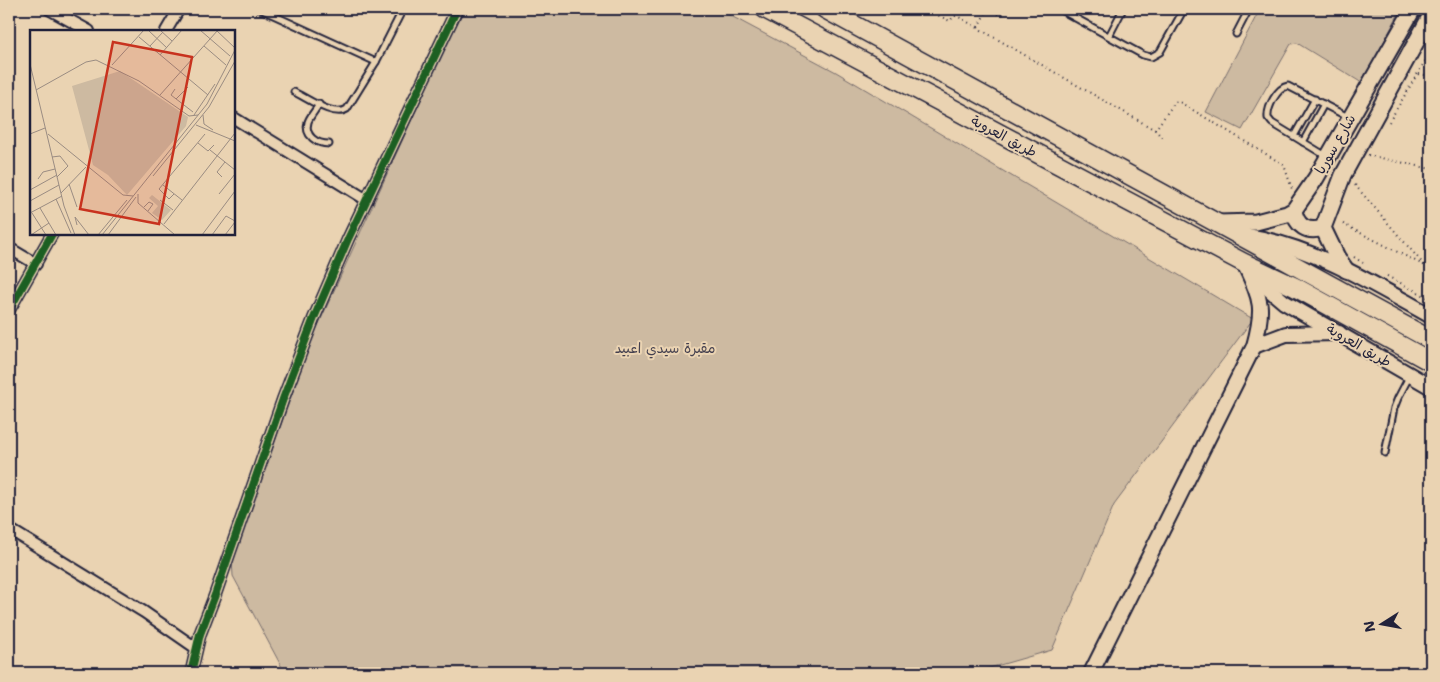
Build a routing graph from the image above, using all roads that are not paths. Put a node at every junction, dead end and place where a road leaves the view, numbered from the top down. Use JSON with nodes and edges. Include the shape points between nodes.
{"nodes":[{"id":1,"x":49,"y":9,"type":"edge"},
{"id":2,"x":179,"y":9,"type":"edge"},
{"id":3,"x":260,"y":9,"type":"edge"},
{"id":4,"x":403,"y":9,"type":"edge"},
{"id":5,"x":457,"y":9,"type":"edge"},
{"id":6,"x":765,"y":9,"type":"edge"},
{"id":7,"x":825,"y":9,"type":"edge"},
{"id":8,"x":1059,"y":9,"type":"edge"},
{"id":9,"x":1123,"y":9,"type":"edge"},
{"id":10,"x":1184,"y":9,"type":"edge"},
{"id":11,"x":1248,"y":9,"type":"edge"},
{"id":12,"x":1412,"y":10,"type":"edge"},
{"id":13,"x":1431,"y":15,"type":"edge"},
{"id":14,"x":1431,"y":29,"type":"edge"},
{"id":15,"x":86,"y":30,"type":"edge"},
{"id":16,"x":167,"y":30,"type":"edge"},
{"id":17,"x":1236,"y":34,"type":"dead end"},
{"id":18,"x":1109,"y":36,"type":"junction"},
{"id":19,"x":1418,"y":38,"type":"junction"},
{"id":20,"x":376,"y":62,"type":"junction"},
{"id":21,"x":294,"y":92,"type":"dead end"},
{"id":22,"x":1305,"y":94,"type":"junction"},
{"id":23,"x":1300,"y":98,"type":"dead end"},
{"id":24,"x":1315,"y":99,"type":"junction"},
{"id":25,"x":319,"y":104,"type":"junction"},
{"id":26,"x":1324,"y":104,"type":"junction"},
{"id":27,"x":1350,"y":118,"type":"junction"},
{"id":28,"x":235,"y":119,"type":"edge"},
{"id":29,"x":1286,"y":123,"type":"dead end"},
{"id":30,"x":1286,"y":132,"type":"junction"},
{"id":31,"x":1294,"y":136,"type":"junction"},
{"id":32,"x":1302,"y":142,"type":"junction"},
{"id":33,"x":329,"y":144,"type":"dead end"},
{"id":34,"x":1328,"y":157,"type":"junction"},
{"id":35,"x":366,"y":200,"type":"junction"},
{"id":36,"x":1294,"y":210,"type":"junction"},
{"id":37,"x":1218,"y":223,"type":"junction"},
{"id":38,"x":1323,"y":228,"type":"junction"},
{"id":39,"x":51,"y":235,"type":"edge"},
{"id":40,"x":1240,"y":235,"type":"junction"},
{"id":41,"x":9,"y":248,"type":"edge"},
{"id":42,"x":1244,"y":263,"type":"junction"},
{"id":43,"x":36,"y":264,"type":"junction"},
{"id":44,"x":1346,"y":270,"type":"junction"},
{"id":45,"x":9,"y":310,"type":"edge"},
{"id":46,"x":1431,"y":316,"type":"edge"},
{"id":47,"x":1340,"y":333,"type":"junction"},
{"id":48,"x":1431,"y":340,"type":"edge"},
{"id":49,"x":1254,"y":346,"type":"junction"},
{"id":50,"x":1431,"y":362,"type":"edge"},
{"id":51,"x":1410,"y":375,"type":"junction"},
{"id":52,"x":1431,"y":387,"type":"edge"},
{"id":53,"x":1386,"y":453,"type":"dead end"},
{"id":54,"x":9,"y":529,"type":"edge"},
{"id":55,"x":196,"y":648,"type":"junction"},
{"id":56,"x":191,"y":673,"type":"edge"},
{"id":57,"x":1091,"y":673,"type":"edge"}],
"edges":[{"from":1,"to":15,"type":"street"},
{"from":2,"to":16,"type":"street"},
{"from":3,"to":20,"type":"lane"},
{"from":4,"to":20,"type":"lane"},
{"from":5,"to":35,"type":"street"},
{"from":6,"to":42,"type":"highway","name":"طريق العروبة"},
{"from":7,"to":37,"type":"highway","name":"طريق العروبة"},
{"from":8,"to":18,"type":"lane"},
{"from":9,"to":18,"type":"lane"},
{"from":10,"to":18,"type":"lane","via":[[1155,56],[1147,56]]},
{"from":11,"to":17,"type":"lane"},
{"from":12,"to":27,"type":"main road","name":"شارع سوريا"},
{"from":13,"to":19,"type":"main road","name":"شارع سوريا"},
{"from":14,"to":19,"type":"street"},
{"from":19,"to":38,"type":"main road","name":"شارع سوريا","via":[[1343,175]]},
{"from":20,"to":25,"type":"lane","via":[[347,109],[334,112]]},
{"from":21,"to":25,"type":"lane"},
{"from":22,"to":23,"type":"lane"},
{"from":22,"to":24,"type":"lane"},
{"from":22,"to":30,"type":"lane","via":[[1288,86],[1282,87],[1268,111],[1269,121]]},
{"from":24,"to":26,"type":"lane"},
{"from":24,"to":31,"type":"lane"},
{"from":25,"to":33,"type":"lane","via":[[308,122],[309,130],[320,144]]},
{"from":26,"to":27,"type":"lane"},
{"from":26,"to":32,"type":"lane"},
{"from":27,"to":34,"type":"main road","name":"شارع سوريا"},
{"from":28,"to":35,"type":"street"},
{"from":29,"to":30,"type":"lane"},
{"from":30,"to":31,"type":"lane"},
{"from":31,"to":32,"type":"lane"},
{"from":32,"to":34,"type":"lane"},
{"from":34,"to":36,"type":"main road","name":"شارع سوريا"},
{"from":35,"to":55,"type":"street","via":[[298,358]]},
{"from":36,"to":37,"type":"main road","via":[[1256,222]]},
{"from":36,"to":38,"type":"main road","via":[[1297,222],[1303,228]]},
{"from":37,"to":40,"type":"highway","name":"طريق العروبة"},
{"from":38,"to":44,"type":"main road"},
{"from":39,"to":43,"type":"street"},
{"from":40,"to":44,"type":"main road","name":"طريق العروبة","via":[[1290,246]]},
{"from":40,"to":48,"type":"highway","name":"طريق العروبة"},
{"from":41,"to":43,"type":"street"},
{"from":42,"to":47,"type":"main road","name":"طريق العروبة","via":[[1284,302]]},
{"from":42,"to":49,"type":"main road","via":[[1259,296],[1261,312]]},
{"from":42,"to":50,"type":"highway","name":"طريق العروبة","via":[[1295,287]]},
{"from":43,"to":45,"type":"street"},
{"from":44,"to":46,"type":"main road","name":"طريق العروبة"},
{"from":47,"to":49,"type":"main road","via":[[1286,334]]},
{"from":47,"to":51,"type":"main road","name":"طريق العروبة"},
{"from":49,"to":57,"type":"main road"},
{"from":51,"to":52,"type":"main road","name":"طريق العروبة"},
{"from":51,"to":53,"type":"lane","via":[[1394,408]]},
{"from":54,"to":55,"type":"street"},
{"from":55,"to":56,"type":"street"}]}
